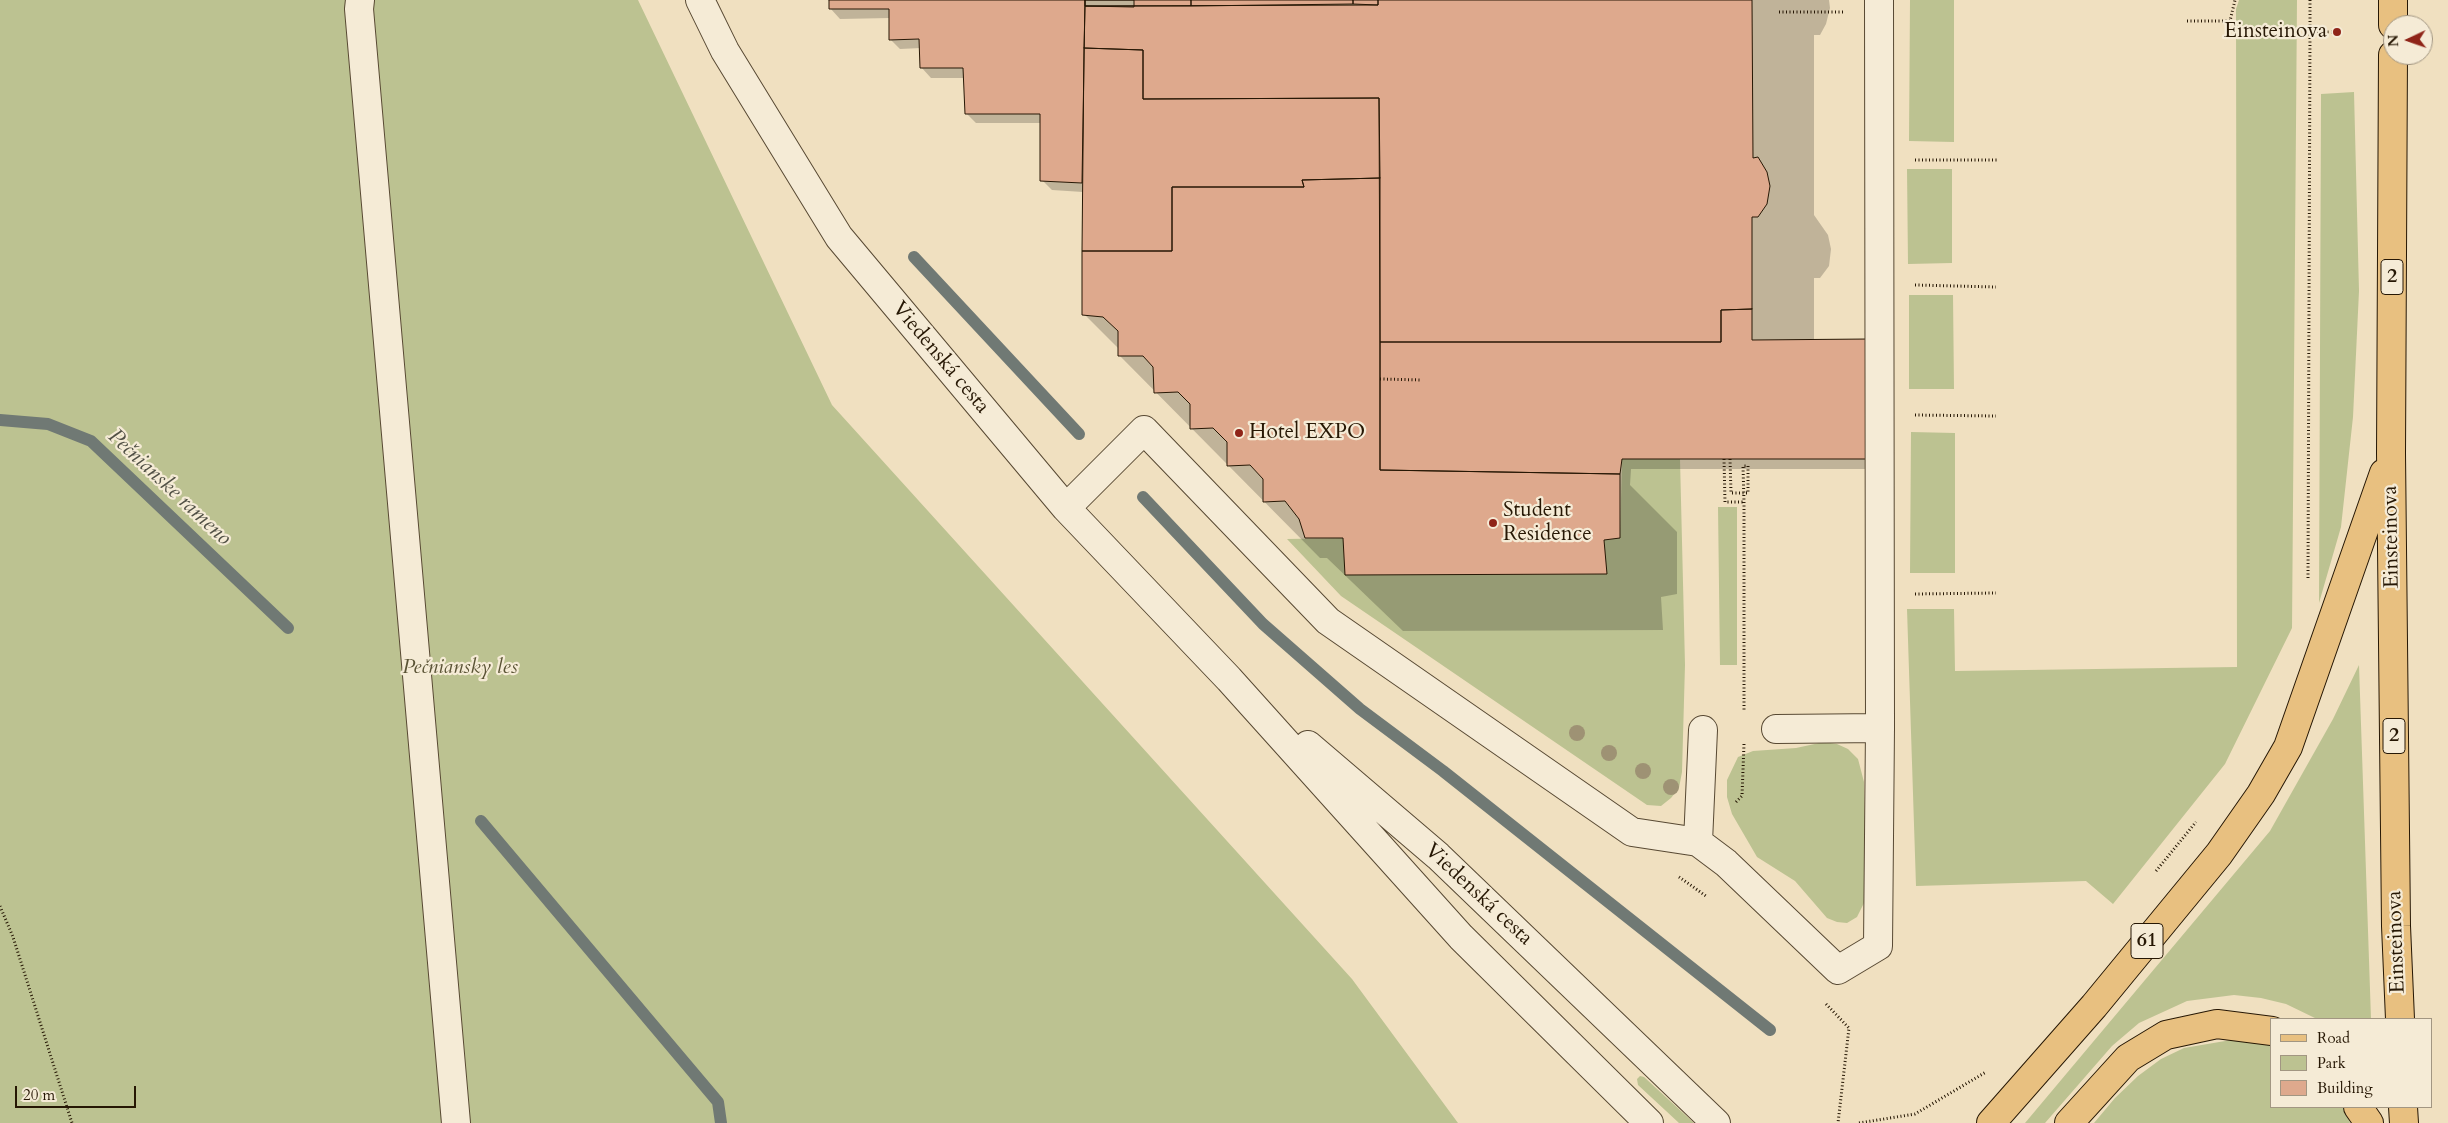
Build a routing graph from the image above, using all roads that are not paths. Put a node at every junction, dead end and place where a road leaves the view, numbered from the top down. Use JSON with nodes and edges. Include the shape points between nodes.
{"nodes":[{"id":1,"x":360,"y":0,"type":"edge"},
{"id":2,"x":700,"y":0,"type":"edge"},
{"id":3,"x":2393,"y":0,"type":"edge"},
{"id":4,"x":1879,"y":6,"type":"edge"},
{"id":5,"x":2393,"y":15,"type":"edge"},
{"id":6,"x":2393,"y":65,"type":"edge"},
{"id":7,"x":2391,"y":453,"type":"junction"},
{"id":8,"x":1066,"y":508,"type":"junction"},
{"id":9,"x":1229,"y":679,"type":"junction"},
{"id":10,"x":1880,"y":728,"type":"junction"},
{"id":11,"x":1776,"y":729,"type":"dead end"},
{"id":12,"x":1703,"y":730,"type":"dead end"},
{"id":13,"x":1698,"y":842,"type":"junction"},
{"id":14,"x":2400,"y":1018,"type":"edge"},
{"id":15,"x":2270,"y":1031,"type":"edge"},
{"id":16,"x":2359,"y":1108,"type":"edge"},
{"id":17,"x":2403,"y":1108,"type":"edge"},
{"id":18,"x":456,"y":1123,"type":"edge"},
{"id":19,"x":1649,"y":1123,"type":"edge"},
{"id":20,"x":1716,"y":1123,"type":"edge"},
{"id":21,"x":1991,"y":1123,"type":"edge"},
{"id":22,"x":2069,"y":1123,"type":"edge"},
{"id":23,"x":2369,"y":1123,"type":"edge"},
{"id":24,"x":2404,"y":1123,"type":"edge"}],
"edges":[{"from":1,"to":18,"type":"street"},
{"from":2,"to":8,"type":"street","name":"Viedenská cesta","via":[[725,51],[839,237]]},
{"from":3,"to":5,"type":"main road"},
{"from":4,"to":10,"type":"street"},
{"from":6,"to":7,"type":"main road","name":"Einsteinova","number":"2"},
{"from":7,"to":14,"type":"main road","name":"Einsteinova","number":"2"},
{"from":7,"to":21,"type":"main road","number":"61","via":[[2288,748],[2219,854],[2094,1006]]},
{"from":8,"to":9,"type":"street","name":"Viedenská cesta"},
{"from":8,"to":13,"type":"street","via":[[1144,430],[1328,621],[1632,832]]},
{"from":9,"to":19,"type":"street","name":"Viedenská cesta","via":[[1461,937]]},
{"from":9,"to":20,"type":"street","name":"Viedenská cesta","via":[[1438,856]]},
{"from":10,"to":11,"type":"street"},
{"from":10,"to":13,"type":"street","via":[[1878,946],[1838,970],[1726,863]]},
{"from":12,"to":13,"type":"street"},
{"from":15,"to":22,"type":"main road","via":[[2218,1024],[2166,1035],[2128,1058]]},
{"from":16,"to":23,"type":"main road"},
{"from":17,"to":24,"type":"main road"}]}
